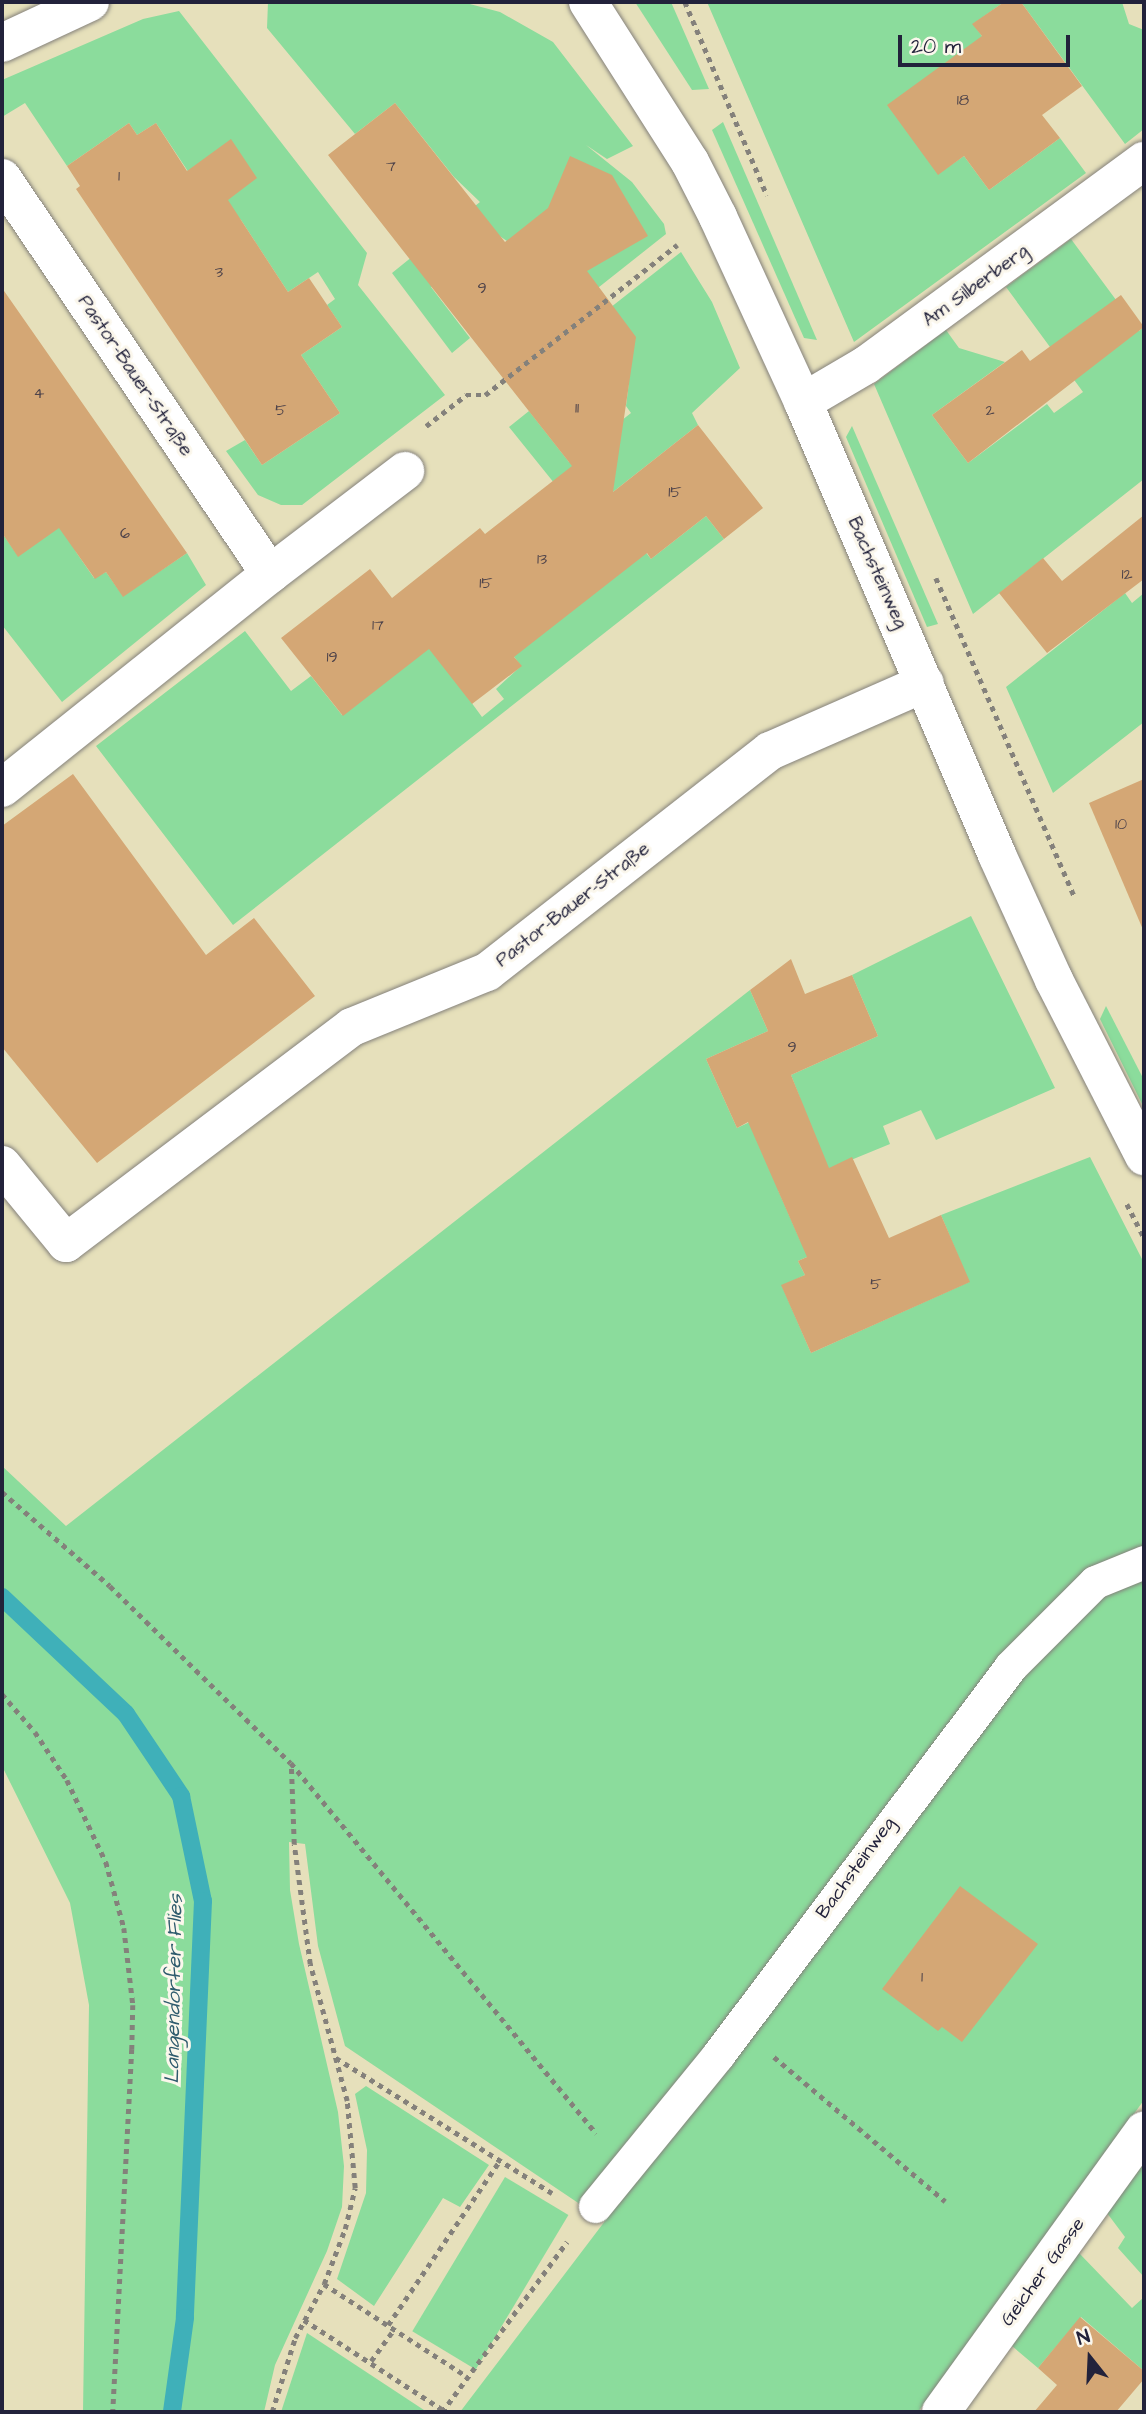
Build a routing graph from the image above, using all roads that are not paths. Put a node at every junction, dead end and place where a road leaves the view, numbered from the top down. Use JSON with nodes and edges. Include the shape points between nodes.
{"nodes":[{"id":1,"x":90,"y":2,"type":"edge"},
{"id":2,"x":588,"y":2,"type":"edge"},
{"id":3,"x":2,"y":43,"type":"edge"},
{"id":4,"x":1144,"y":161,"type":"edge"},
{"id":5,"x":2,"y":178,"type":"edge"},
{"id":6,"x":803,"y":402,"type":"junction"},
{"id":7,"x":405,"y":471,"type":"dead end"},
{"id":8,"x":270,"y":574,"type":"junction"},
{"id":9,"x":925,"y":683,"type":"junction"},
{"id":10,"x":2,"y":788,"type":"edge"},
{"id":11,"x":1144,"y":1156,"type":"edge"},
{"id":12,"x":2,"y":1165,"type":"edge"},
{"id":13,"x":1144,"y":1562,"type":"edge"},
{"id":14,"x":1144,"y":2131,"type":"edge"},
{"id":15,"x":592,"y":2210,"type":"road end"},
{"id":16,"x":941,"y":2412,"type":"edge"}],
"edges":[{"from":1,"to":3,"type":"street"},
{"from":2,"to":6,"type":"street","name":"Bachsteinweg","via":[[690,162]]},
{"from":4,"to":6,"type":"street","name":"Am Silberberg","via":[[866,365]]},
{"from":5,"to":8,"type":"street","name":"Pastor-Bauer-Straße"},
{"from":6,"to":9,"type":"street","name":"Bachsteinweg"},
{"from":7,"to":8,"type":"street"},
{"from":8,"to":10,"type":"street"},
{"from":9,"to":11,"type":"street","name":"Bachsteinweg","via":[[1054,980]]},
{"from":9,"to":12,"type":"street","name":"Pastor-Bauer-Straße","via":[[770,751],[487,972],[352,1027],[66,1242]]},
{"from":13,"to":15,"type":"lane","name":"Bachsteinweg","via":[[1095,1582],[1010,1667],[739,2027]]},
{"from":14,"to":16,"type":"street","name":"Geicher Gasse"}]}
